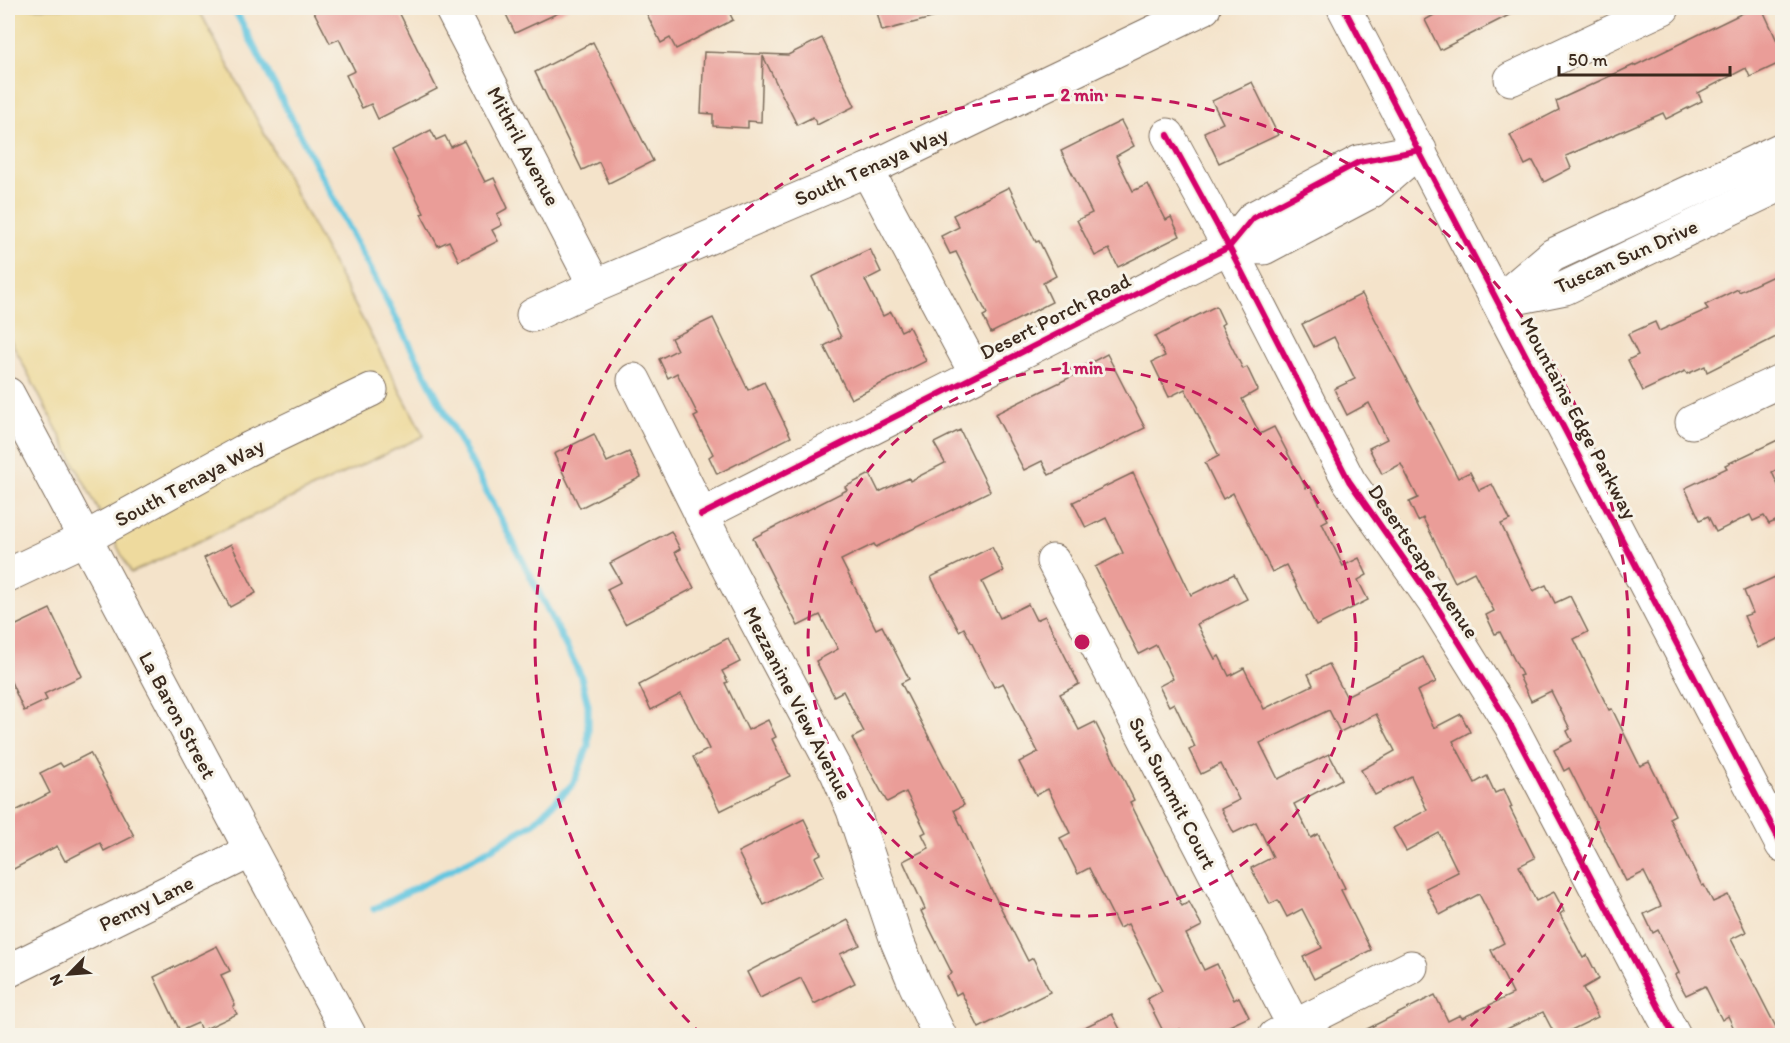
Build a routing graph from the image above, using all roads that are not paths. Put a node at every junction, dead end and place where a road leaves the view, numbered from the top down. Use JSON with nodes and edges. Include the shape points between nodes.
{"nodes":[{"id":1,"x":451,"y":8,"type":"edge"},
{"id":2,"x":1204,"y":8,"type":"edge"},
{"id":3,"x":1344,"y":8,"type":"edge"},
{"id":4,"x":1663,"y":8,"type":"edge"},
{"id":5,"x":1511,"y":79,"type":"dead end"},
{"id":6,"x":1168,"y":135,"type":"dead end"},
{"id":7,"x":1782,"y":149,"type":"edge"},
{"id":8,"x":1420,"y":150,"type":"junction"},
{"id":9,"x":867,"y":170,"type":"junction"},
{"id":10,"x":1782,"y":184,"type":"edge"},
{"id":11,"x":1229,"y":248,"type":"junction"},
{"id":12,"x":595,"y":286,"type":"junction"},
{"id":13,"x":1499,"y":301,"type":"junction"},
{"id":14,"x":533,"y":315,"type":"dead end"},
{"id":15,"x":976,"y":374,"type":"junction"},
{"id":16,"x":633,"y":380,"type":"dead end"},
{"id":17,"x":1782,"y":380,"type":"edge"},
{"id":18,"x":371,"y":390,"type":"dead end"},
{"id":19,"x":8,"y":394,"type":"edge"},
{"id":20,"x":1692,"y":422,"type":"dead end"},
{"id":21,"x":701,"y":514,"type":"junction"},
{"id":22,"x":84,"y":539,"type":"junction"},
{"id":23,"x":1053,"y":561,"type":"dead end"},
{"id":24,"x":8,"y":575,"type":"edge"},
{"id":25,"x":1782,"y":845,"type":"edge"},
{"id":26,"x":251,"y":851,"type":"junction"},
{"id":27,"x":1411,"y":966,"type":"dead end"},
{"id":28,"x":8,"y":971,"type":"edge"},
{"id":29,"x":1284,"y":1031,"type":"edge"},
{"id":30,"x":350,"y":1035,"type":"edge"},
{"id":31,"x":940,"y":1035,"type":"edge"},
{"id":32,"x":1674,"y":1035,"type":"edge"}],
"edges":[{"from":1,"to":12,"type":"street","name":"Mithril Avenue"},
{"from":2,"to":9,"type":"street","name":"South Tenaya Way"},
{"from":3,"to":8,"type":"street","name":"Mountains Edge Parkway"},
{"from":4,"to":5,"type":"street"},
{"from":6,"to":11,"type":"street","name":"Desertscape Avenue"},
{"from":7,"to":13,"type":"street","name":"Tuscan Sun Drive","via":[[1553,255]]},
{"from":8,"to":11,"type":"street","name":"Desert Porch Road","via":[[1372,191],[1264,248]]},
{"from":8,"to":13,"type":"street","name":"Mountains Edge Parkway"},
{"from":9,"to":12,"type":"street","name":"South Tenaya Way"},
{"from":9,"to":15,"type":"street"},
{"from":10,"to":13,"type":"street","name":"Tuscan Sun Drive","via":[[1565,288]]},
{"from":11,"to":15,"type":"street","name":"Desert Porch Road"},
{"from":11,"to":32,"type":"street","name":"Desertscape Avenue","via":[[1349,481],[1434,602],[1511,726]]},
{"from":12,"to":14,"type":"street","name":"South Tenaya Way"},
{"from":13,"to":25,"type":"street","name":"Mountains Edge Parkway"},
{"from":15,"to":21,"type":"street","name":"Desert Porch Road"},
{"from":16,"to":21,"type":"street","name":"Mezzanine View Avenue"},
{"from":17,"to":20,"type":"street"},
{"from":18,"to":22,"type":"street","name":"South Tenaya Way","via":[[244,451]]},
{"from":19,"to":22,"type":"street","name":"La Baron Street"},
{"from":21,"to":31,"type":"street","name":"Mezzanine View Avenue","via":[[837,774],[897,941]]},
{"from":22,"to":24,"type":"street","name":"South Tenaya Way"},
{"from":22,"to":26,"type":"street","name":"La Baron Street"},
{"from":23,"to":29,"type":"street","name":"Sun Summit Court"},
{"from":26,"to":28,"type":"street","name":"Penny Lane"},
{"from":26,"to":30,"type":"street","name":"La Baron Street"},
{"from":27,"to":29,"type":"street"}]}
